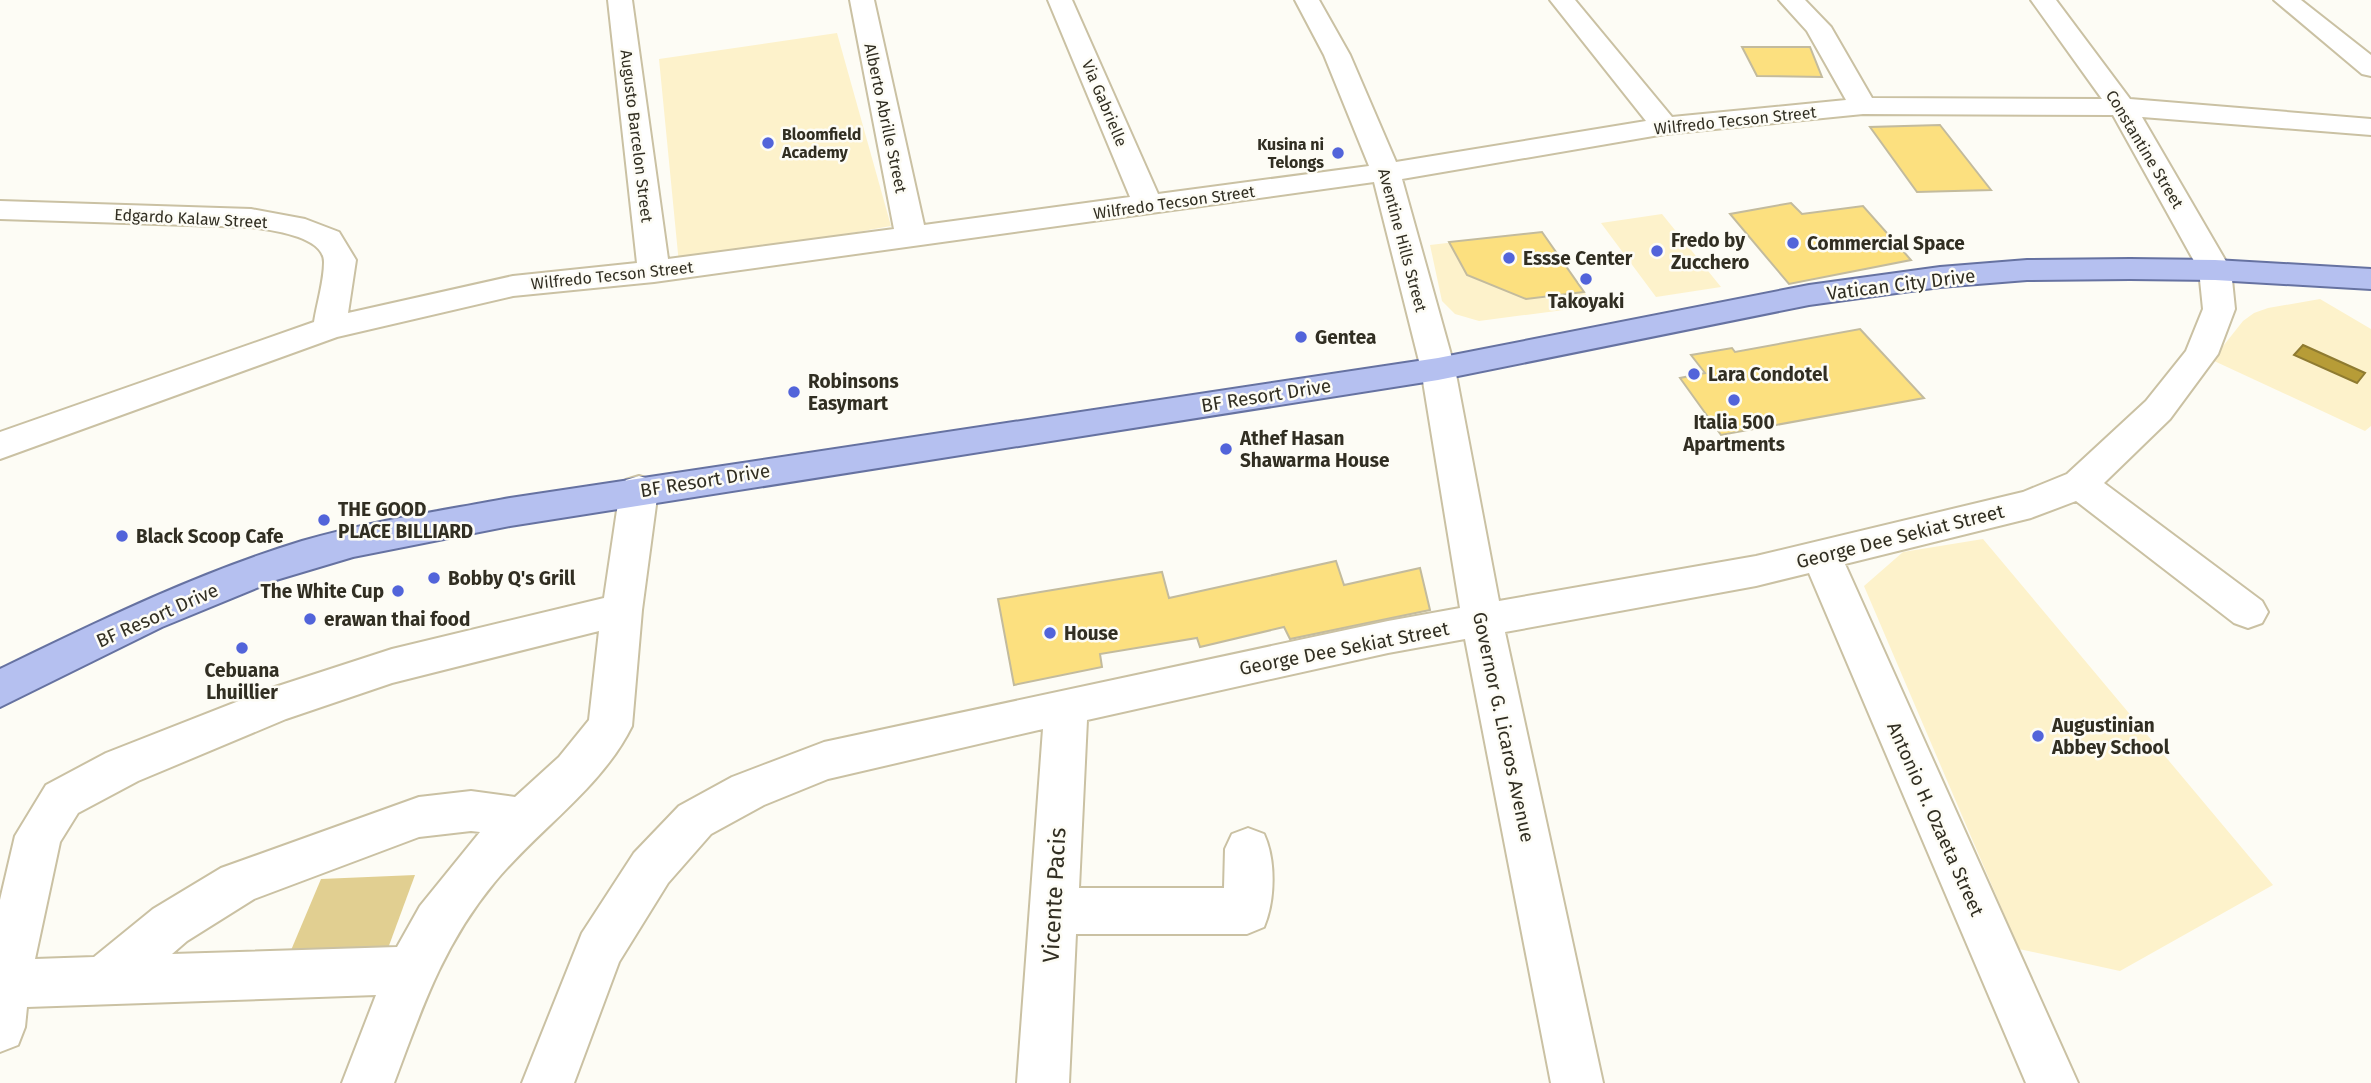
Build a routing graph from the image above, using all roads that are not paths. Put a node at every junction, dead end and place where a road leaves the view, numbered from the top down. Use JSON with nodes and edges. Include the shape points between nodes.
{"nodes":[{"id":1,"x":620,"y":0,"type":"edge"},
{"id":2,"x":862,"y":0,"type":"edge"},
{"id":3,"x":1060,"y":0,"type":"edge"},
{"id":4,"x":1307,"y":0,"type":"edge"},
{"id":5,"x":1562,"y":0,"type":"edge"},
{"id":6,"x":1791,"y":0,"type":"edge"},
{"id":7,"x":2043,"y":0,"type":"edge"},
{"id":8,"x":2286,"y":0,"type":"edge"},
{"id":9,"x":2371,"y":68,"type":"edge"},
{"id":10,"x":1863,"y":106,"type":"junction"},
{"id":11,"x":2122,"y":107,"type":"junction"},
{"id":12,"x":1665,"y":126,"type":"junction"},
{"id":13,"x":2371,"y":127,"type":"edge"},
{"id":14,"x":1386,"y":172,"type":"junction"},
{"id":15,"x":1149,"y":206,"type":"junction"},
{"id":16,"x":0,"y":210,"type":"edge"},
{"id":17,"x":911,"y":236,"type":"junction"},
{"id":18,"x":2215,"y":270,"type":"junction"},
{"id":19,"x":654,"y":272,"type":"junction"},
{"id":20,"x":2371,"y":279,"type":"edge"},
{"id":21,"x":329,"y":328,"type":"junction"},
{"id":22,"x":1438,"y":369,"type":"junction"},
{"id":23,"x":0,"y":446,"type":"edge"},
{"id":24,"x":2080,"y":484,"type":"junction"},
{"id":25,"x":639,"y":490,"type":"junction"},
{"id":26,"x":1821,"y":555,"type":"junction"},
{"id":27,"x":622,"y":610,"type":"junction"},
{"id":28,"x":2248,"y":612,"type":"dead end"},
{"id":29,"x":1482,"y":621,"type":"junction"},
{"id":30,"x":0,"y":689,"type":"edge"},
{"id":31,"x":1066,"y":707,"type":"junction"},
{"id":32,"x":523,"y":818,"type":"junction"},
{"id":33,"x":1248,"y":849,"type":"dead end"},
{"id":34,"x":1053,"y":911,"type":"junction"},
{"id":35,"x":411,"y":970,"type":"junction"},
{"id":36,"x":102,"y":982,"type":"junction"},
{"id":37,"x":3,"y":1005,"type":"edge"},
{"id":38,"x":368,"y":1083,"type":"edge"},
{"id":39,"x":548,"y":1083,"type":"edge"},
{"id":40,"x":1043,"y":1083,"type":"edge"},
{"id":41,"x":1577,"y":1083,"type":"edge"},
{"id":42,"x":2052,"y":1083,"type":"edge"}],
"edges":[{"from":1,"to":19,"type":"street","name":"Augusto Barcelon Street"},
{"from":2,"to":17,"type":"street","name":"Alberto Abrille Street"},
{"from":3,"to":15,"type":"street","name":"Via Gabrielle"},
{"from":4,"to":14,"type":"street","name":"Aventine Hills Street","via":[[1337,55]]},
{"from":5,"to":12,"type":"street"},
{"from":6,"to":10,"type":"street","via":[[1818,27]]},
{"from":7,"to":11,"type":"street","name":"Constantine Street"},
{"from":8,"to":9,"type":"street"},
{"from":10,"to":11,"type":"street","name":"Wilfredo Tecson Street"},
{"from":10,"to":12,"type":"street","name":"Wilfredo Tecson Street"},
{"from":11,"to":13,"type":"street","name":"Wilfredo Tecson Street"},
{"from":11,"to":18,"type":"street","name":"Constantine Street"},
{"from":12,"to":14,"type":"street","name":"Wilfredo Tecson Street"},
{"from":14,"to":15,"type":"street","name":"Wilfredo Tecson Street"},
{"from":14,"to":22,"type":"street","name":"Aventine Hills Street"},
{"from":15,"to":17,"type":"street","name":"Wilfredo Tecson Street"},
{"from":16,"to":21,"type":"street","name":"Edgardo Kalaw Street","via":[[251,218],[295,225],[328,239],[340,260]]},
{"from":17,"to":19,"type":"street","name":"Wilfredo Tecson Street"},
{"from":18,"to":20,"type":"main road","name":"Vatican City Drive"},
{"from":18,"to":22,"type":"main road","name":"Vatican City Drive","via":[[2027,270],[1940,277],[1809,295]]},
{"from":18,"to":24,"type":"street","name":"George Dee Sekiat Street","via":[[2219,309],[2201,354],[2158,410]]},
{"from":19,"to":21,"type":"street","name":"Wilfredo Tecson Street","via":[[513,286]]},
{"from":21,"to":23,"type":"street","name":"Wilfredo Tecson Street"},
{"from":22,"to":25,"type":"main road","name":"BF Resort Drive"},
{"from":22,"to":29,"type":"street","name":"Governor G. Licaros Avenue"},
{"from":24,"to":26,"type":"street","name":"George Dee Sekiat Street","via":[[2031,504]]},
{"from":24,"to":28,"type":"street"},
{"from":25,"to":27,"type":"street"},
{"from":25,"to":30,"type":"main road","name":"BF Resort Drive","via":[[439,524],[302,556],[160,609]]},
{"from":26,"to":29,"type":"street","name":"George Dee Sekiat Street"},
{"from":26,"to":42,"type":"street","name":"Antonio H. Ozaeta Street"},
{"from":27,"to":32,"type":"street","via":[[610,726],[575,771]]},
{"from":27,"to":37,"type":"street","via":[[393,666],[272,706],[122,766],[62,799],[38,836]]},
{"from":29,"to":31,"type":"street","name":"George Dee Sekiat Street","via":[[1388,636]]},
{"from":29,"to":41,"type":"street","name":"Governor G. Licaros Avenue"},
{"from":31,"to":34,"type":"street","name":"Vicente Pacis"},
{"from":31,"to":39,"type":"street","name":"George Dee Sekiat Street","via":[[824,761],[748,790],[695,820],[651,868],[598,950]]},
{"from":32,"to":35,"type":"street","via":[[461,890]]},
{"from":32,"to":36,"type":"street","via":[[471,811],[419,817],[238,883],[170,925]]},
{"from":33,"to":34,"type":"street","via":[[1247,911]]},
{"from":34,"to":40,"type":"street","name":"Vicente Pacis"},
{"from":35,"to":36,"type":"street"},
{"from":35,"to":38,"type":"street"},
{"from":36,"to":37,"type":"street"}]}
